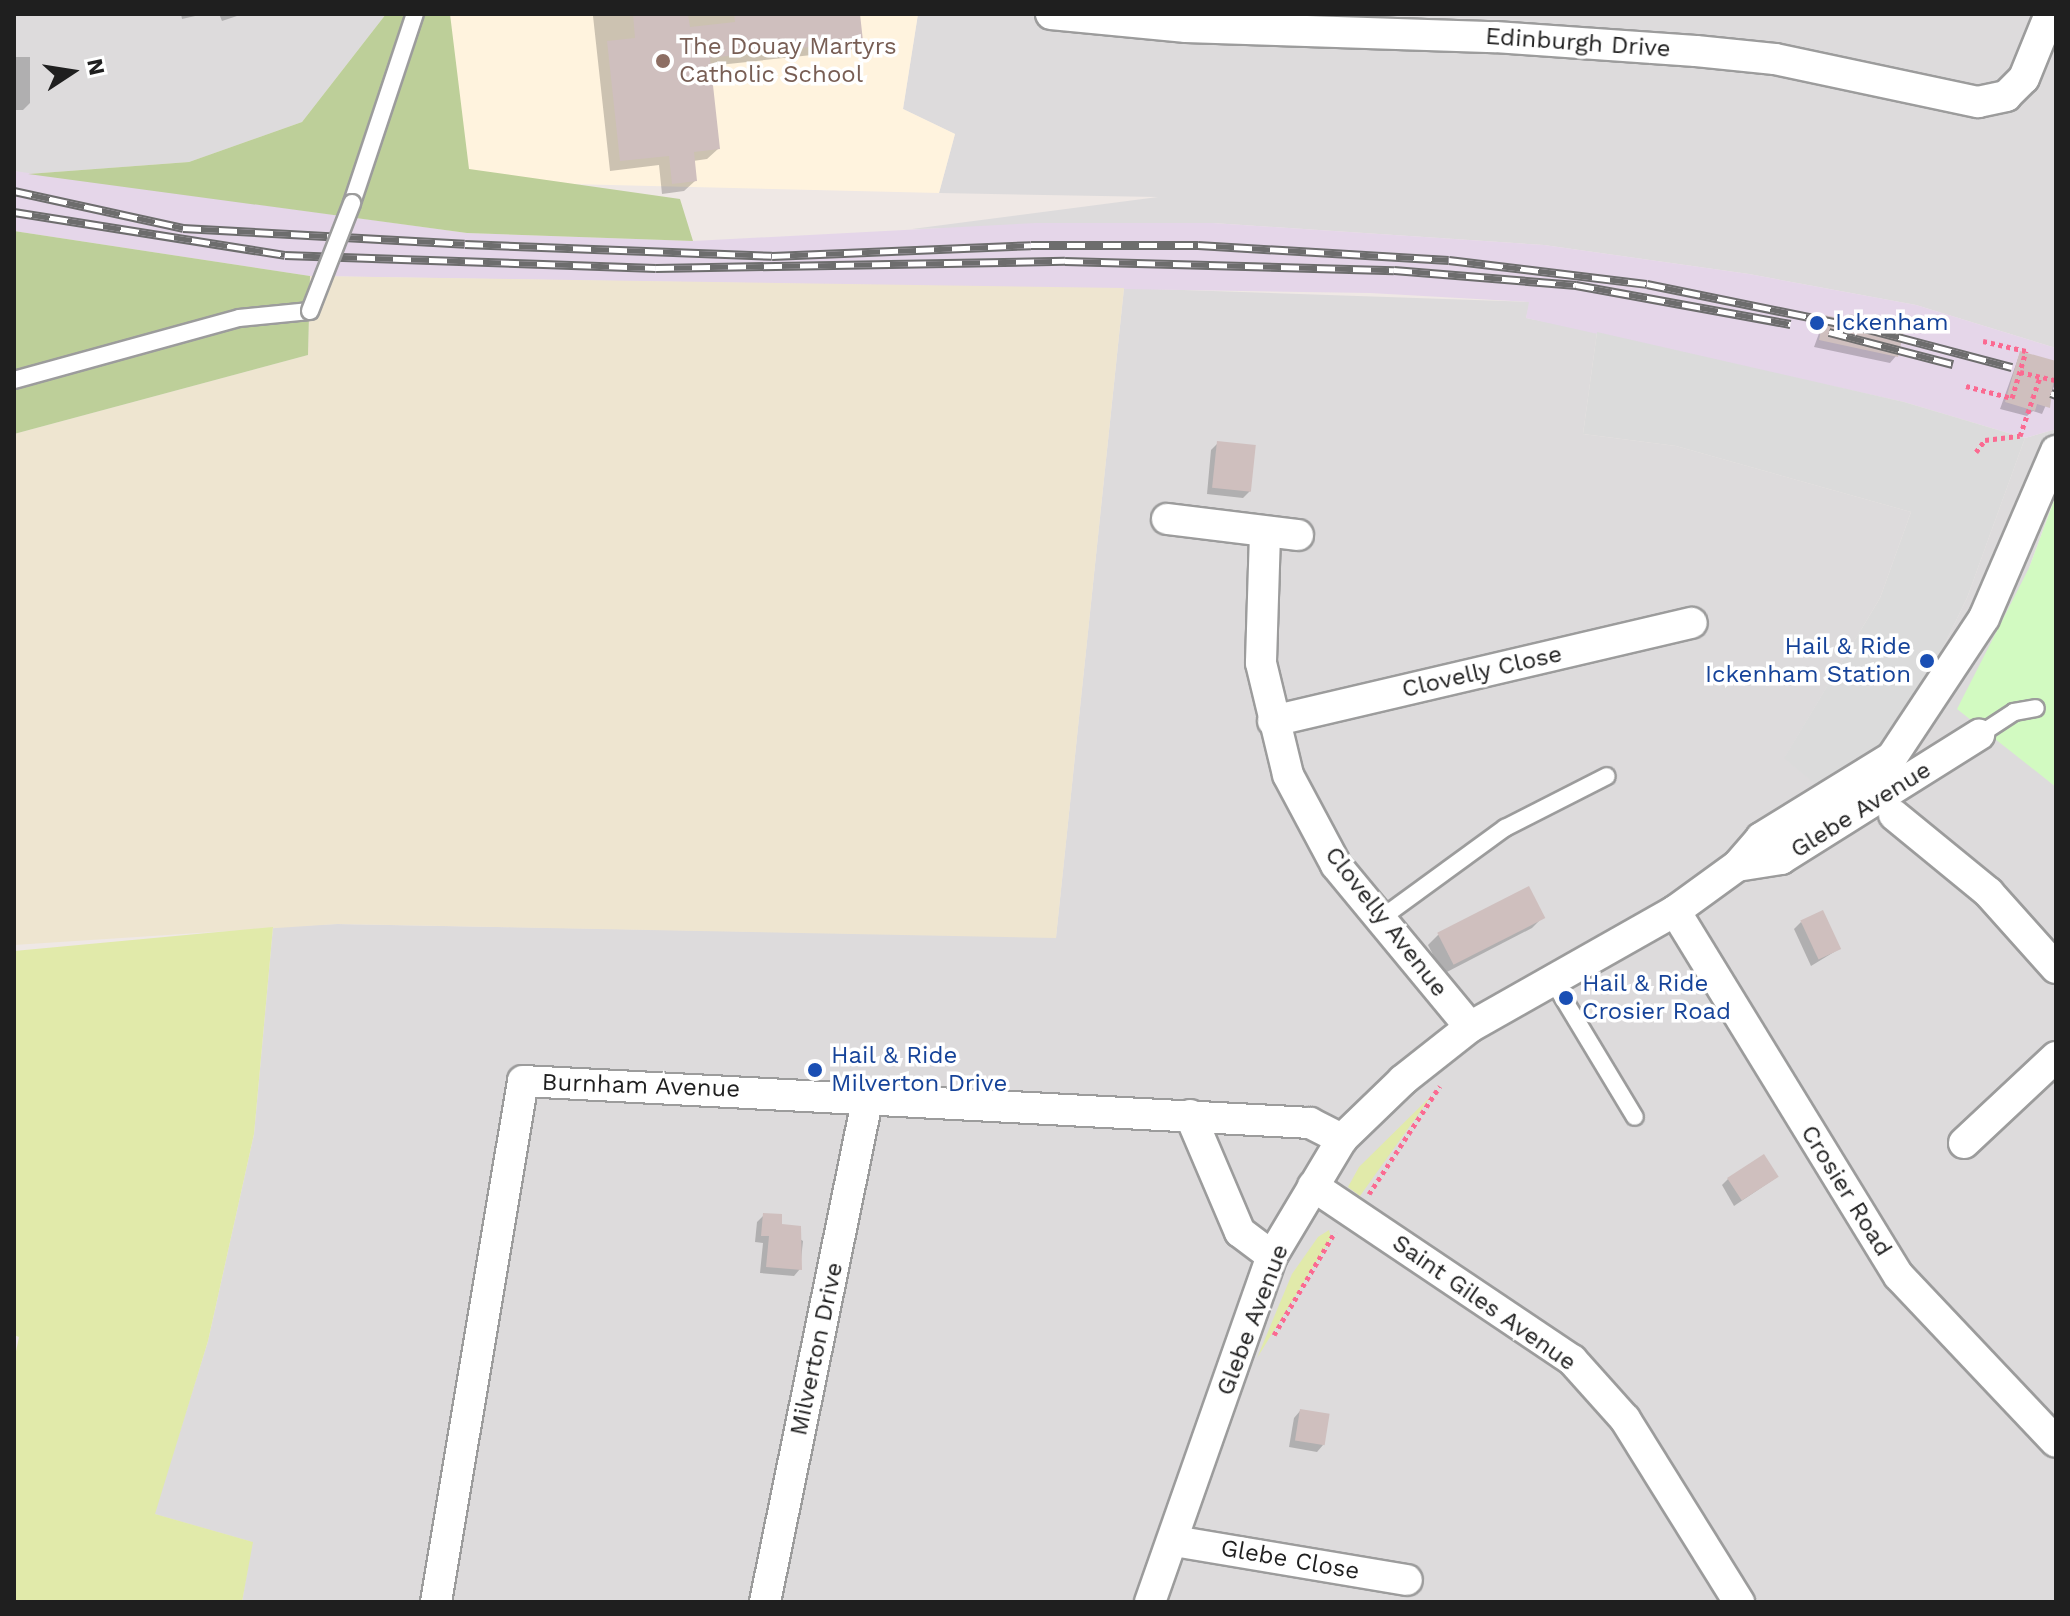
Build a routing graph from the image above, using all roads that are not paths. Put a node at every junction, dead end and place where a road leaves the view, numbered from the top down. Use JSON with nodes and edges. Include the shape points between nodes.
{"nodes":[{"id":1,"x":415,"y":14,"type":"edge"},
{"id":2,"x":1051,"y":14,"type":"edge"},
{"id":3,"x":2050,"y":14,"type":"edge"},
{"id":4,"x":1187,"y":21,"type":"edge"},
{"id":5,"x":1496,"y":25,"type":"edge"},
{"id":6,"x":14,"y":380,"type":"edge"},
{"id":7,"x":2054,"y":457,"type":"edge"},
{"id":8,"x":1167,"y":519,"type":"dead end"},
{"id":9,"x":1265,"y":534,"type":"junction"},
{"id":10,"x":1298,"y":535,"type":"dead end"},
{"id":11,"x":1692,"y":623,"type":"dead end"},
{"id":12,"x":2036,"y":708,"type":"dead end"},
{"id":13,"x":1273,"y":721,"type":"junction"},
{"id":14,"x":1979,"y":735,"type":"joint"},
{"id":15,"x":1607,"y":776,"type":"dead end"},
{"id":16,"x":1894,"y":815,"type":"dead end"},
{"id":17,"x":1737,"y":866,"type":"junction"},
{"id":18,"x":1675,"y":911,"type":"junction"},
{"id":19,"x":1380,"y":919,"type":"junction"},
{"id":20,"x":2056,"y":968,"type":"edge"},
{"id":21,"x":1551,"y":978,"type":"junction"},
{"id":22,"x":1470,"y":1027,"type":"junction"},
{"id":23,"x":2056,"y":1057,"type":"edge"},
{"id":24,"x":868,"y":1096,"type":"junction"},
{"id":25,"x":1190,"y":1115,"type":"junction"},
{"id":26,"x":1635,"y":1117,"type":"dead end"},
{"id":27,"x":1342,"y":1139,"type":"junction"},
{"id":28,"x":1964,"y":1143,"type":"dead end"},
{"id":29,"x":1313,"y":1186,"type":"junction"},
{"id":30,"x":1272,"y":1256,"type":"junction"},
{"id":31,"x":2056,"y":1442,"type":"edge"},
{"id":32,"x":1174,"y":1541,"type":"junction"},
{"id":33,"x":1407,"y":1580,"type":"dead end"},
{"id":34,"x":436,"y":1602,"type":"edge"},
{"id":35,"x":765,"y":1602,"type":"edge"},
{"id":36,"x":1150,"y":1602,"type":"edge"},
{"id":37,"x":1739,"y":1602,"type":"edge"}],
"edges":[{"from":1,"to":6,"type":"lane","bridge":true,"via":[[310,311],[239,318]]},
{"from":2,"to":4,"type":"street","name":"Edinburgh Drive"},
{"from":3,"to":5,"type":"street","name":"Edinburgh Drive","via":[[2024,78],[2006,96],[1978,102],[1775,59]]},
{"from":4,"to":5,"type":"street","name":"Edinburgh Drive"},
{"from":7,"to":17,"type":"street","name":"Glebe Avenue","via":[[1984,618],[1892,757],[1761,838]]},
{"from":8,"to":9,"type":"street"},
{"from":9,"to":10,"type":"street"},
{"from":9,"to":13,"type":"street","name":"Clovelly Avenue","via":[[1261,663]]},
{"from":11,"to":13,"type":"street","name":"Clovelly Close"},
{"from":12,"to":14,"type":"lane","via":[[2014,712]]},
{"from":13,"to":19,"type":"street","name":"Clovelly Avenue","via":[[1288,775],[1309,820],[1336,865]]},
{"from":14,"to":17,"type":"street","name":"Glebe Avenue","via":[[1781,859]]},
{"from":15,"to":19,"type":"lane","via":[[1505,828]]},
{"from":16,"to":20,"type":"street","via":[[1988,892]]},
{"from":17,"to":18,"type":"street","name":"Glebe Avenue"},
{"from":18,"to":21,"type":"street","name":"Glebe Avenue"},
{"from":18,"to":31,"type":"street","name":"Crosier Road","via":[[1899,1276]]},
{"from":19,"to":22,"type":"street","name":"Clovelly Avenue"},
{"from":21,"to":22,"type":"street","name":"Glebe Avenue"},
{"from":21,"to":26,"type":"lane"},
{"from":22,"to":27,"type":"street","name":"Glebe Avenue","via":[[1403,1080]]},
{"from":23,"to":28,"type":"street"},
{"from":24,"to":25,"type":"street","name":"Burnham Avenue"},
{"from":24,"to":34,"type":"street","name":"Burnham Avenue","via":[[523,1081]]},
{"from":24,"to":35,"type":"street","name":"Milverton Drive"},
{"from":25,"to":27,"type":"street","name":"Burnham Avenue","via":[[1310,1123]]},
{"from":25,"to":30,"type":"street","via":[[1240,1232]]},
{"from":27,"to":29,"type":"street","name":"Glebe Avenue"},
{"from":29,"to":30,"type":"street","name":"Glebe Avenue"},
{"from":29,"to":37,"type":"street","name":"Saint Giles Avenue","via":[[1572,1360],[1625,1419]]},
{"from":30,"to":32,"type":"street","name":"Glebe Avenue"},
{"from":32,"to":33,"type":"street","name":"Glebe Close"},
{"from":32,"to":36,"type":"street","name":"Glebe Avenue"}]}
